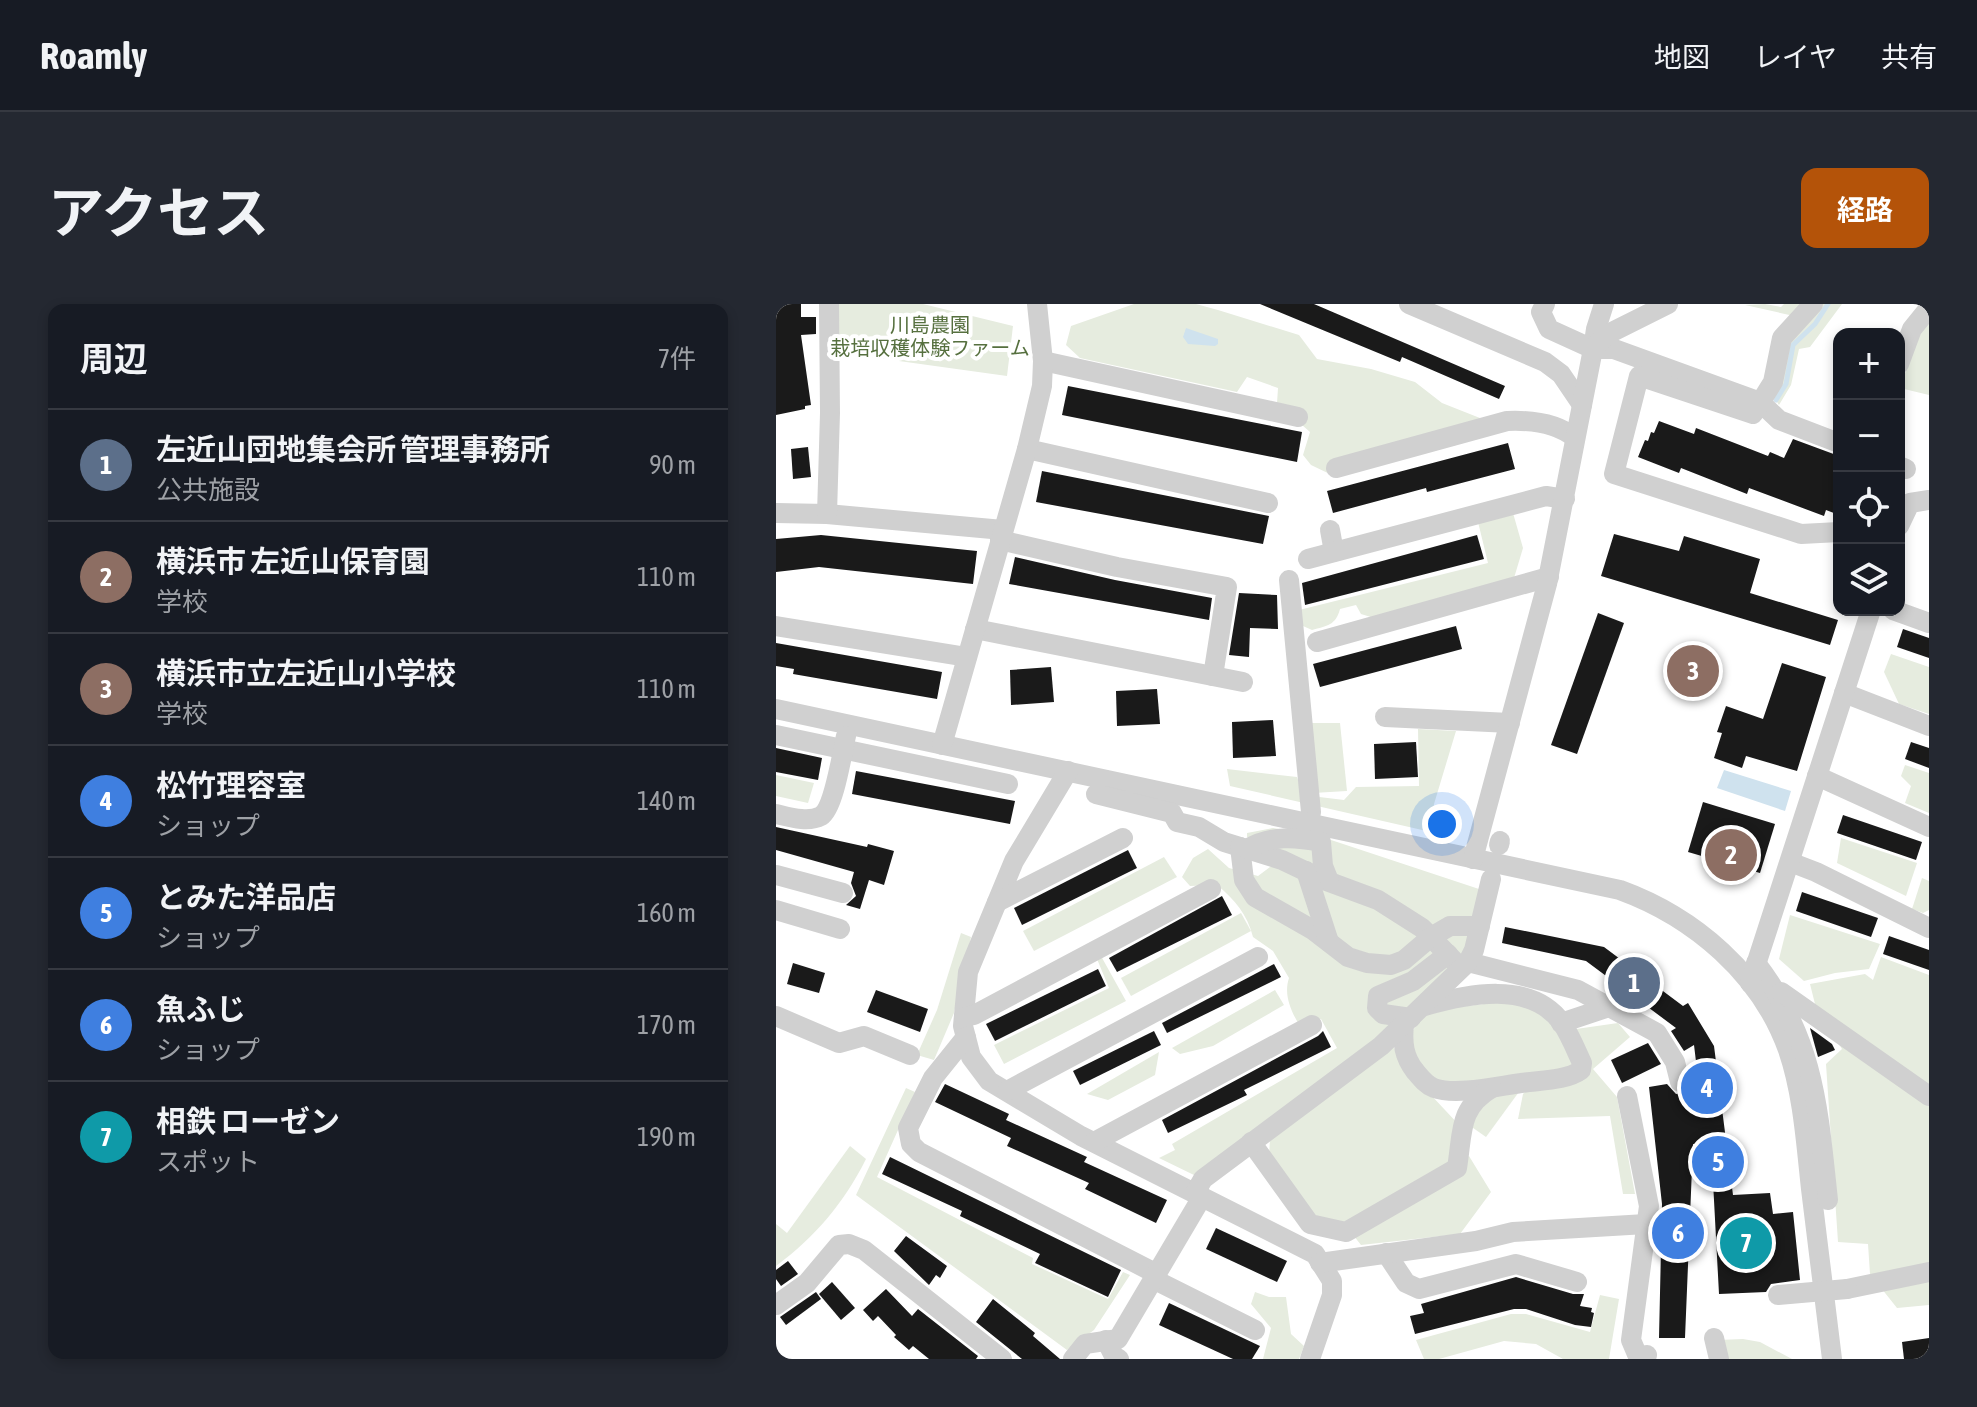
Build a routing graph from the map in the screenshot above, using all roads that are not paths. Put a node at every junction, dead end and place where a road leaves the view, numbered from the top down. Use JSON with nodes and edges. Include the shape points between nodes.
{"nodes":[{"id":1,"x":829,"y":304,"type":"edge"},
{"id":2,"x":1037,"y":304,"type":"edge"},
{"id":3,"x":1409,"y":304,"type":"edge"},
{"id":4,"x":1545,"y":304,"type":"edge"},
{"id":5,"x":1604,"y":304,"type":"edge"},
{"id":6,"x":1668,"y":304,"type":"edge"},
{"id":7,"x":1813,"y":304,"type":"edge"},
{"id":8,"x":1929,"y":308,"type":"edge"},
{"id":9,"x":1905,"y":348,"type":"edge"},
{"id":10,"x":1593,"y":349,"type":"junction"},
{"id":11,"x":1043,"y":361,"type":"junction"},
{"id":12,"x":1760,"y":402,"type":"junction"},
{"id":13,"x":1582,"y":405,"type":"junction"},
{"id":14,"x":1298,"y":417,"type":"dead end"},
{"id":15,"x":1575,"y":438,"type":"junction"},
{"id":16,"x":1833,"y":441,"type":"edge"},
{"id":17,"x":1027,"y":449,"type":"junction"},
{"id":18,"x":1336,"y":468,"type":"dead end"},
{"id":19,"x":1565,"y":499,"type":"junction"},
{"id":20,"x":1929,"y":500,"type":"edge"},
{"id":21,"x":1268,"y":503,"type":"dead end"},
{"id":22,"x":776,"y":513,"type":"edge"},
{"id":23,"x":1905,"y":513,"type":"edge"},
{"id":24,"x":827,"y":514,"type":"junction"},
{"id":25,"x":1330,"y":530,"type":"dead end"},
{"id":26,"x":1833,"y":532,"type":"edge"},
{"id":27,"x":1001,"y":535,"type":"junction"},
{"id":28,"x":1334,"y":552,"type":"junction"},
{"id":29,"x":1308,"y":559,"type":"dead end"},
{"id":30,"x":1549,"y":577,"type":"junction"},
{"id":31,"x":1289,"y":580,"type":"dead end"},
{"id":32,"x":1905,"y":614,"type":"edge"},
{"id":33,"x":1869,"y":616,"type":"edge"},
{"id":34,"x":1929,"y":623,"type":"edge"},
{"id":35,"x":776,"y":626,"type":"edge"},
{"id":36,"x":975,"y":629,"type":"junction"},
{"id":37,"x":1317,"y":642,"type":"dead end"},
{"id":38,"x":967,"y":657,"type":"junction"},
{"id":39,"x":1213,"y":676,"type":"junction"},
{"id":40,"x":1243,"y":682,"type":"dead end"},
{"id":41,"x":1844,"y":693,"type":"junction"},
{"id":42,"x":776,"y":709,"type":"edge"},
{"id":43,"x":1385,"y":717,"type":"dead end"},
{"id":44,"x":1510,"y":723,"type":"junction"},
{"id":45,"x":849,"y":725,"type":"junction"},
{"id":46,"x":1929,"y":726,"type":"edge"},
{"id":47,"x":776,"y":735,"type":"edge"},
{"id":48,"x":942,"y":745,"type":"junction"},
{"id":49,"x":843,"y":750,"type":"junction"},
{"id":50,"x":969,"y":751,"type":"junction"},
{"id":51,"x":1068,"y":771,"type":"junction"},
{"id":52,"x":1817,"y":776,"type":"junction"},
{"id":53,"x":971,"y":777,"type":"junction"},
{"id":54,"x":1008,"y":784,"type":"dead end"},
{"id":55,"x":1096,"y":794,"type":"dead end"},
{"id":56,"x":776,"y":814,"type":"edge"},
{"id":57,"x":1929,"y":827,"type":"edge"},
{"id":58,"x":1306,"y":831,"type":"junction"},
{"id":59,"x":1123,"y":838,"type":"dead end"},
{"id":60,"x":1244,"y":848,"type":"junction"},
{"id":61,"x":1473,"y":859,"type":"junction"},
{"id":62,"x":1790,"y":862,"type":"junction"},
{"id":63,"x":1306,"y":871,"type":"junction"},
{"id":64,"x":776,"y":875,"type":"edge"},
{"id":65,"x":1491,"y":879,"type":"dead end"},
{"id":66,"x":1329,"y":881,"type":"junction"},
{"id":67,"x":1211,"y":889,"type":"dead end"},
{"id":68,"x":843,"y":893,"type":"dead end"},
{"id":69,"x":997,"y":902,"type":"junction"},
{"id":70,"x":776,"y":910,"type":"edge"},
{"id":71,"x":1480,"y":926,"type":"junction"},
{"id":72,"x":1929,"y":928,"type":"edge"},
{"id":73,"x":840,"y":929,"type":"dead end"},
{"id":74,"x":1431,"y":937,"type":"junction"},
{"id":75,"x":1329,"y":942,"type":"junction"},
{"id":76,"x":1258,"y":957,"type":"dead end"},
{"id":77,"x":1348,"y":957,"type":"junction"},
{"id":78,"x":1463,"y":962,"type":"junction"},
{"id":79,"x":1756,"y":963,"type":"junction"},
{"id":80,"x":1750,"y":983,"type":"junction"},
{"id":81,"x":1524,"y":987,"type":"junction"},
{"id":82,"x":1774,"y":987,"type":"junction"},
{"id":83,"x":1479,"y":994,"type":"junction"},
{"id":84,"x":1380,"y":1005,"type":"junction"},
{"id":85,"x":1609,"y":1007,"type":"junction"},
{"id":86,"x":776,"y":1016,"type":"edge"},
{"id":87,"x":1412,"y":1017,"type":"junction"},
{"id":88,"x":1561,"y":1023,"type":"junction"},
{"id":89,"x":1312,"y":1025,"type":"dead end"},
{"id":90,"x":965,"y":1027,"type":"junction"},
{"id":91,"x":1381,"y":1046,"type":"junction"},
{"id":92,"x":910,"y":1055,"type":"dead end"},
{"id":93,"x":1407,"y":1059,"type":"junction"},
{"id":94,"x":1680,"y":1082,"type":"dead end"},
{"id":95,"x":1496,"y":1086,"type":"junction"},
{"id":96,"x":1433,"y":1088,"type":"junction"},
{"id":97,"x":1007,"y":1091,"type":"junction"},
{"id":98,"x":1627,"y":1096,"type":"dead end"},
{"id":99,"x":1929,"y":1096,"type":"edge"},
{"id":100,"x":1464,"y":1123,"type":"junction"},
{"id":101,"x":1094,"y":1142,"type":"junction"},
{"id":102,"x":1251,"y":1142,"type":"junction"},
{"id":103,"x":1198,"y":1195,"type":"junction"},
{"id":104,"x":1828,"y":1200,"type":"dead end"},
{"id":105,"x":1310,"y":1224,"type":"junction"},
{"id":106,"x":1646,"y":1224,"type":"junction"},
{"id":107,"x":1345,"y":1229,"type":"junction"},
{"id":108,"x":1511,"y":1233,"type":"junction"},
{"id":109,"x":1300,"y":1247,"type":"junction"},
{"id":110,"x":1386,"y":1253,"type":"junction"},
{"id":111,"x":1356,"y":1258,"type":"junction"},
{"id":112,"x":1320,"y":1263,"type":"junction"},
{"id":113,"x":1516,"y":1264,"type":"junction"},
{"id":114,"x":1929,"y":1272,"type":"edge"},
{"id":115,"x":1155,"y":1277,"type":"junction"},
{"id":116,"x":1577,"y":1282,"type":"dead end"},
{"id":117,"x":1778,"y":1295,"type":"dead end"},
{"id":118,"x":776,"y":1305,"type":"edge"},
{"id":119,"x":1255,"y":1330,"type":"dead end"},
{"id":120,"x":1714,"y":1338,"type":"dead end"},
{"id":121,"x":1099,"y":1347,"type":"edge"},
{"id":122,"x":1643,"y":1357,"type":"edge"},
{"id":123,"x":1002,"y":1359,"type":"edge"},
{"id":124,"x":1073,"y":1359,"type":"edge"},
{"id":125,"x":1119,"y":1359,"type":"edge"},
{"id":126,"x":1310,"y":1359,"type":"edge"},
{"id":127,"x":1719,"y":1359,"type":"edge"},
{"id":128,"x":1832,"y":1359,"type":"edge"}],
"edges":[{"from":1,"to":24,"type":"street"},
{"from":2,"to":11,"type":"street"},
{"from":3,"to":13,"type":"street","via":[[1545,362],[1561,374]]},
{"from":4,"to":10,"type":"street","via":[[1541,312],[1549,329]]},
{"from":5,"to":10,"type":"street"},
{"from":6,"to":10,"type":"street","via":[[1606,335]]},
{"from":7,"to":12,"type":"street","via":[[1782,338],[1773,382]]},
{"from":8,"to":9,"type":"street"},
{"from":10,"to":12,"type":"street","via":[[1614,349]]},
{"from":10,"to":13,"type":"street"},
{"from":11,"to":14,"type":"street"},
{"from":11,"to":17,"type":"street"},
{"from":12,"to":16,"type":"street","via":[[1779,420]]},
{"from":12,"to":26,"type":"street","via":[[1753,414],[1639,376],[1614,474],[1801,534]]},
{"from":13,"to":15,"type":"street"},
{"from":15,"to":18,"type":"street","via":[[1564,429],[1507,421]]},
{"from":15,"to":19,"type":"street"},
{"from":17,"to":21,"type":"street"},
{"from":17,"to":27,"type":"street"},
{"from":19,"to":28,"type":"street","via":[[1546,496]]},
{"from":19,"to":30,"type":"street"},
{"from":20,"to":23,"type":"street","via":[[1910,503]]},
{"from":22,"to":24,"type":"street"},
{"from":24,"to":27,"type":"street"},
{"from":25,"to":28,"type":"street"},
{"from":27,"to":36,"type":"street"},
{"from":27,"to":39,"type":"street","via":[[1117,567],[1227,587]]},
{"from":28,"to":29,"type":"street"},
{"from":30,"to":37,"type":"street"},
{"from":30,"to":44,"type":"street"},
{"from":31,"to":58,"type":"street","via":[[1311,812]]},
{"from":32,"to":34,"type":"street"},
{"from":33,"to":41,"type":"street"},
{"from":35,"to":38,"type":"street"},
{"from":36,"to":38,"type":"street"},
{"from":36,"to":39,"type":"street"},
{"from":38,"to":48,"type":"street"},
{"from":39,"to":40,"type":"street"},
{"from":41,"to":46,"type":"street"},
{"from":41,"to":52,"type":"street"},
{"from":42,"to":45,"type":"street"},
{"from":43,"to":44,"type":"street"},
{"from":44,"to":61,"type":"street"},
{"from":45,"to":48,"type":"street"},
{"from":45,"to":49,"type":"street"},
{"from":47,"to":49,"type":"street"},
{"from":48,"to":50,"type":"street"},
{"from":49,"to":53,"type":"street"},
{"from":49,"to":56,"type":"street","via":[[822,815],[807,820]]},
{"from":50,"to":51,"type":"street"},
{"from":50,"to":53,"type":"street"},
{"from":51,"to":58,"type":"street"},
{"from":51,"to":69,"type":"street","via":[[1014,861]]},
{"from":52,"to":57,"type":"street"},
{"from":52,"to":62,"type":"street"},
{"from":53,"to":54,"type":"street"},
{"from":55,"to":60,"type":"street","via":[[1172,813],[1177,822]]},
{"from":58,"to":60,"type":"street"},
{"from":58,"to":61,"type":"street"},
{"from":58,"to":66,"type":"street","via":[[1321,842]]},
{"from":59,"to":69,"type":"street"},
{"from":60,"to":63,"type":"street"},
{"from":60,"to":75,"type":"street","via":[[1244,880],[1255,897]]},
{"from":61,"to":80,"type":"street","via":[[1640,898],[1708,939]]},
{"from":62,"to":72,"type":"street"},
{"from":62,"to":79,"type":"street"},
{"from":63,"to":66,"type":"street"},
{"from":63,"to":75,"type":"street"},
{"from":64,"to":68,"type":"street"},
{"from":65,"to":71,"type":"street"},
{"from":66,"to":74,"type":"street","via":[[1378,900]]},
{"from":67,"to":90,"type":"street","via":[[974,1015]]},
{"from":69,"to":90,"type":"street","via":[[968,972]]},
{"from":70,"to":73,"type":"street"},
{"from":71,"to":74,"type":"street","via":[[1450,926]]},
{"from":71,"to":78,"type":"street"},
{"from":74,"to":77,"type":"street","via":[[1391,965]]},
{"from":74,"to":78,"type":"street"},
{"from":75,"to":77,"type":"street"},
{"from":76,"to":97,"type":"street"},
{"from":77,"to":84,"type":"street","via":[[1370,975]]},
{"from":78,"to":81,"type":"street"},
{"from":78,"to":83,"type":"street"},
{"from":78,"to":84,"type":"street","via":[[1413,981]]},
{"from":78,"to":87,"type":"street"},
{"from":79,"to":80,"type":"street"},
{"from":79,"to":82,"type":"street"},
{"from":80,"to":128,"type":"street","via":[[1781,1034],[1793,1068]]},
{"from":81,"to":83,"type":"street"},
{"from":81,"to":85,"type":"street","via":[[1578,990]]},
{"from":81,"to":88,"type":"street"},
{"from":82,"to":99,"type":"street"},
{"from":82,"to":104,"type":"street","via":[[1799,1035],[1814,1080]]},
{"from":83,"to":87,"type":"street"},
{"from":84,"to":87,"type":"street"},
{"from":84,"to":91,"type":"street"},
{"from":85,"to":88,"type":"street"},
{"from":85,"to":94,"type":"street","via":[[1657,1033]]},
{"from":86,"to":92,"type":"street","via":[[839,1043],[864,1036]]},
{"from":87,"to":91,"type":"street"},
{"from":87,"to":93,"type":"street","via":[[1403,1049]]},
{"from":88,"to":95,"type":"street","via":[[1581,1070]]},
{"from":89,"to":101,"type":"street"},
{"from":90,"to":97,"type":"street","via":[[971,1057],[989,1081]]},
{"from":90,"to":115,"type":"street","via":[[908,1128],[911,1144]]},
{"from":91,"to":93,"type":"street"},
{"from":91,"to":102,"type":"street"},
{"from":93,"to":96,"type":"street"},
{"from":95,"to":96,"type":"street"},
{"from":95,"to":100,"type":"street","via":[[1471,1104]]},
{"from":96,"to":100,"type":"street"},
{"from":97,"to":101,"type":"street"},
{"from":98,"to":106,"type":"street","via":[[1647,1192]]},
{"from":100,"to":107,"type":"street","via":[[1457,1168]]},
{"from":101,"to":103,"type":"street"},
{"from":102,"to":103,"type":"street","via":[[1203,1179]]},
{"from":102,"to":105,"type":"street"},
{"from":103,"to":109,"type":"street"},
{"from":103,"to":115,"type":"street"},
{"from":105,"to":107,"type":"street"},
{"from":105,"to":109,"type":"street"},
{"from":106,"to":108,"type":"street"},
{"from":106,"to":122,"type":"street","via":[[1631,1340]]},
{"from":107,"to":111,"type":"street"},
{"from":108,"to":110,"type":"street"},
{"from":108,"to":113,"type":"street"},
{"from":109,"to":112,"type":"street"},
{"from":110,"to":111,"type":"street"},
{"from":110,"to":113,"type":"street","via":[[1406,1283],[1419,1289]]},
{"from":111,"to":112,"type":"street"},
{"from":112,"to":126,"type":"street","via":[[1332,1281],[1332,1295]]},
{"from":113,"to":116,"type":"street"},
{"from":114,"to":117,"type":"street","bridge":true,"via":[[1847,1289]]},
{"from":115,"to":119,"type":"street"},
{"from":115,"to":121,"type":"street","via":[[1118,1339]]},
{"from":118,"to":123,"type":"street","via":[[807,1283],[839,1245],[849,1244],[864,1250]]},
{"from":120,"to":127,"type":"street"},
{"from":121,"to":124,"type":"street","via":[[1085,1344]]},
{"from":121,"to":125,"type":"street"}]}
